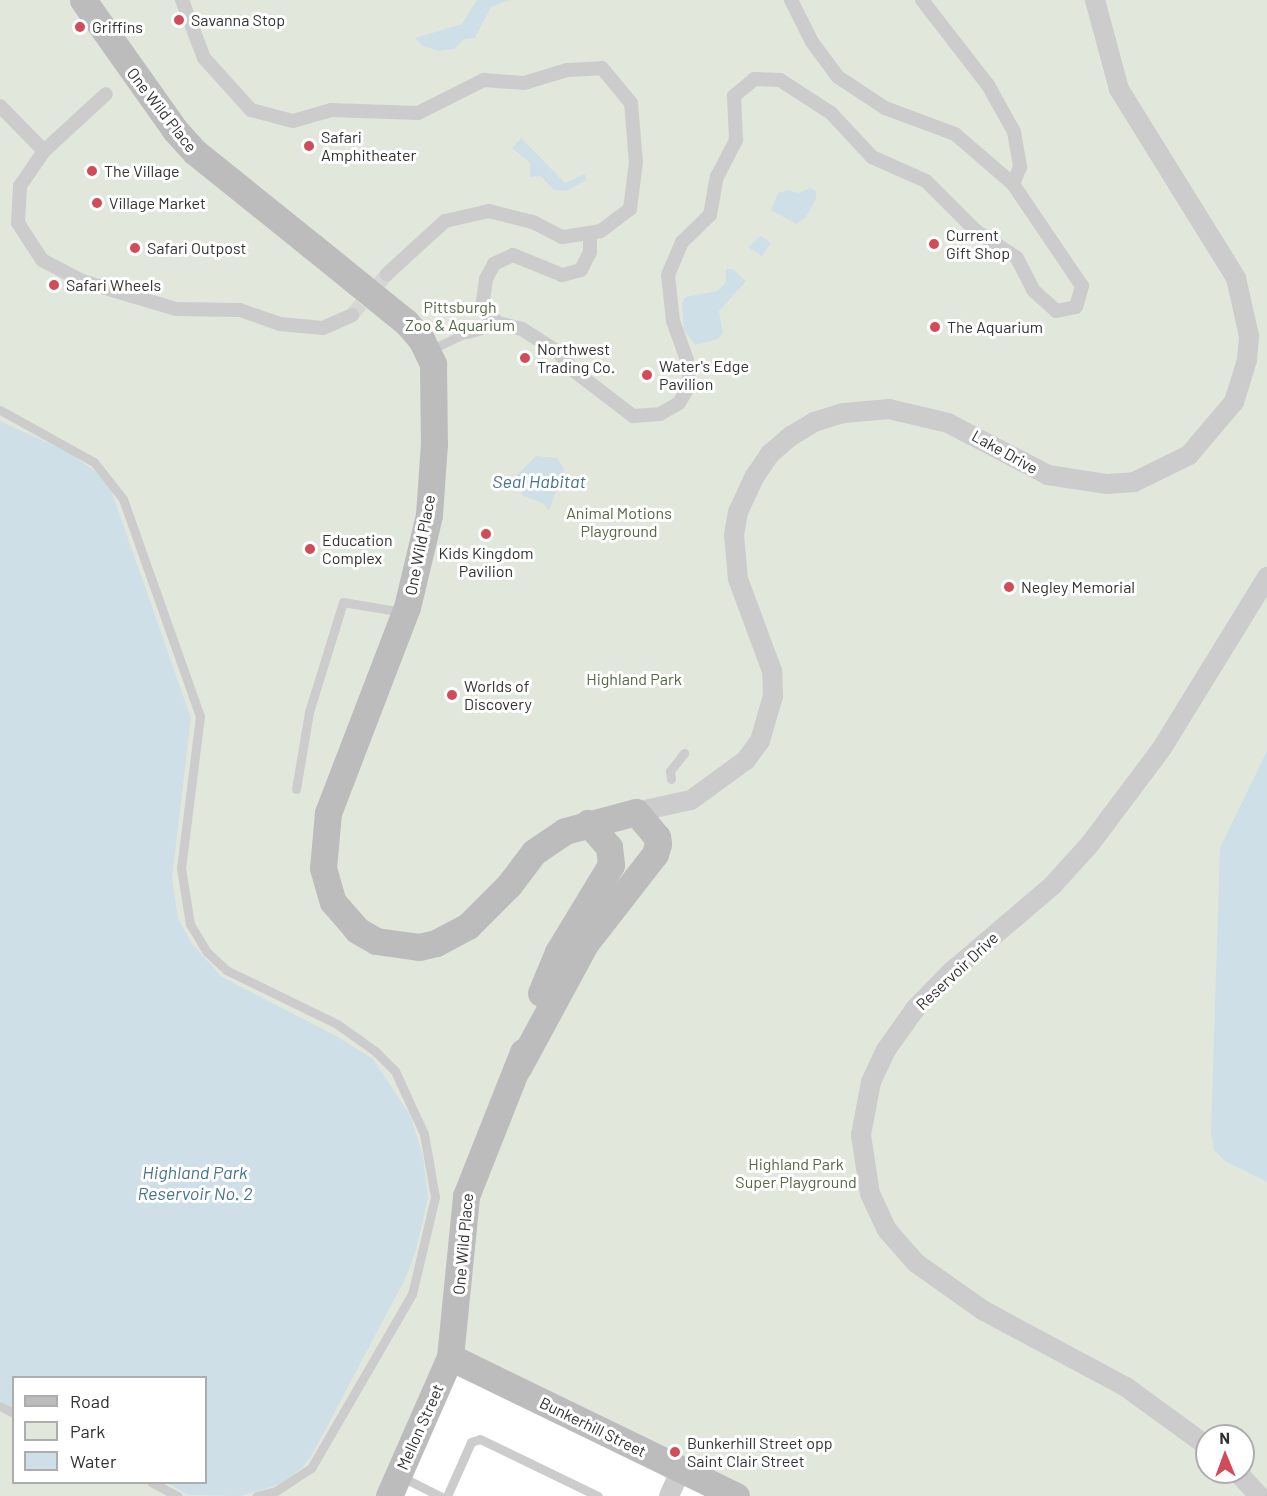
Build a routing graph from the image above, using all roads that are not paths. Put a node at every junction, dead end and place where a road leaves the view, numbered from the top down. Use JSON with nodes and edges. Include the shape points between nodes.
{"nodes":[{"id":1,"x":83,"y":0,"type":"edge"},
{"id":2,"x":182,"y":0,"type":"edge"},
{"id":3,"x":791,"y":0,"type":"edge"},
{"id":4,"x":922,"y":0,"type":"edge"},
{"id":5,"x":1095,"y":0,"type":"edge"},
{"id":6,"x":106,"y":94,"type":"dead end"},
{"id":7,"x":0,"y":106,"type":"edge"},
{"id":8,"x":44,"y":150,"type":"junction"},
{"id":9,"x":1014,"y":184,"type":"junction"},
{"id":10,"x":590,"y":233,"type":"junction"},
{"id":11,"x":387,"y":274,"type":"tunnel mouth"},
{"id":12,"x":352,"y":315,"type":"tunnel mouth"},
{"id":13,"x":498,"y":323,"type":"junction"},
{"id":14,"x":468,"y":332,"type":"joint"},
{"id":15,"x":427,"y":351,"type":"junction"},
{"id":16,"x":0,"y":410,"type":"edge"},
{"id":17,"x":1267,"y":577,"type":"edge"},
{"id":18,"x":406,"y":612,"type":"junction"},
{"id":19,"x":684,"y":753,"type":"dead end"},
{"id":20,"x":671,"y":779,"type":"dead end"},
{"id":21,"x":296,"y":789,"type":"dead end"},
{"id":22,"x":636,"y":812,"type":"junction"},
{"id":23,"x":588,"y":823,"type":"junction"},
{"id":24,"x":518,"y":1068,"type":"junction"},
{"id":25,"x":450,"y":1358,"type":"junction"},
{"id":26,"x":1195,"y":1437,"type":"edge"},
{"id":27,"x":681,"y":1469,"type":"junction"},
{"id":28,"x":155,"y":1484,"type":"edge"},
{"id":29,"x":1248,"y":1484,"type":"edge"},
{"id":30,"x":394,"y":1486,"type":"edge"},
{"id":31,"x":581,"y":1492,"type":"edge"},
{"id":32,"x":177,"y":1496,"type":"edge"},
{"id":33,"x":257,"y":1496,"type":"edge"},
{"id":34,"x":440,"y":1496,"type":"edge"},
{"id":35,"x":447,"y":1496,"type":"edge"},
{"id":36,"x":598,"y":1496,"type":"edge"},
{"id":37,"x":669,"y":1496,"type":"edge"},
{"id":38,"x":736,"y":1496,"type":"edge"},
{"id":39,"x":1259,"y":1496,"type":"edge"}],
"edges":[{"from":1,"to":15,"type":"main road","name":"One Wild Place","bridge":true,"via":[[154,102],[195,152],[406,322]]},
{"from":2,"to":10,"type":"street","via":[[204,58],[251,110],[293,121],[331,110],[418,113],[484,80],[524,83],[567,70],[602,68],[631,103],[636,162],[630,209],[600,231]]},
{"from":3,"to":9,"type":"street","via":[[812,42],[838,77],[885,108],[955,134]]},
{"from":4,"to":9,"type":"street","via":[[988,85],[1014,132],[1020,167]]},
{"from":5,"to":22,"type":"street","name":"Lake Drive","via":[[1119,88],[1236,278],[1249,336],[1247,360],[1234,402],[1189,455],[1134,482],[1084,483],[1048,475],[948,423],[889,408],[844,412],[814,422],[791,436],[770,454],[755,476],[738,512],[734,535],[738,579],[772,671],[768,721],[746,760],[720,781],[691,800]]},
{"from":6,"to":8,"type":"street"},
{"from":7,"to":8,"type":"street"},
{"from":8,"to":12,"type":"street","via":[[20,186],[18,223],[42,260],[82,281],[176,309],[240,310],[280,324],[323,328]]},
{"from":9,"to":13,"type":"street","via":[[1082,286],[1076,307],[1056,311],[1033,290],[1017,258],[975,230],[926,181],[872,157],[831,113],[780,80],[754,79],[734,96],[736,140],[717,177],[710,215],[682,242],[669,275],[673,321],[687,360],[690,385],[679,403],[660,414],[633,416],[573,370],[558,352],[522,328]]},
{"from":10,"to":11,"type":"street","via":[[562,237],[532,222],[489,211],[444,221]]},
{"from":10,"to":13,"type":"street","via":[[590,252],[580,270],[562,275],[513,255],[494,264],[486,279],[482,309]]},
{"from":13,"to":14,"type":"street"},
{"from":14,"to":15,"type":"lane"},
{"from":15,"to":18,"type":"main road","name":"One Wild Place","via":[[434,379],[432,485],[423,546]]},
{"from":16,"to":33,"type":"lane","via":[[94,462],[123,499],[200,716],[181,868],[190,924],[207,952],[226,970],[337,1024],[375,1051],[395,1071],[424,1134],[435,1197],[412,1294],[311,1468],[276,1491]]},
{"from":17,"to":26,"type":"street","name":"Reservoir Drive","via":[[1162,748],[1090,844],[1052,886],[952,971],[915,1009],[886,1050],[871,1082],[861,1135],[870,1194],[888,1230],[916,1263],[984,1311],[1126,1387]]},
{"from":18,"to":21,"type":"lane","via":[[343,602],[309,712]]},
{"from":18,"to":23,"type":"main road","name":"One Wild Place","via":[[328,813],[323,868],[327,889],[343,916],[376,941],[400,946],[436,944],[483,913],[549,839]]},
{"from":19,"to":20,"type":"lane","via":[[670,771]]},
{"from":22,"to":23,"type":"main road","name":"One Wild Place"},
{"from":22,"to":24,"type":"main road","name":"One Wild Place","via":[[657,837],[656,854],[585,944]]},
{"from":23,"to":24,"type":"main road","name":"One Wild Place","via":[[609,847],[611,865],[558,952],[535,1009]]},
{"from":24,"to":25,"type":"main road","name":"One Wild Place","via":[[466,1196]]},
{"from":25,"to":27,"type":"main road","name":"Bunkerhill Street"},
{"from":25,"to":30,"type":"main road","name":"Mellon Street"},
{"from":27,"to":37,"type":"street"},
{"from":27,"to":38,"type":"main road","name":"Bunkerhill Street"},
{"from":28,"to":32,"type":"lane"},
{"from":29,"to":39,"type":"street"},
{"from":30,"to":34,"type":"lane"},
{"from":31,"to":35,"type":"lane","via":[[480,1438],[471,1442]]},
{"from":31,"to":36,"type":"lane"}]}
